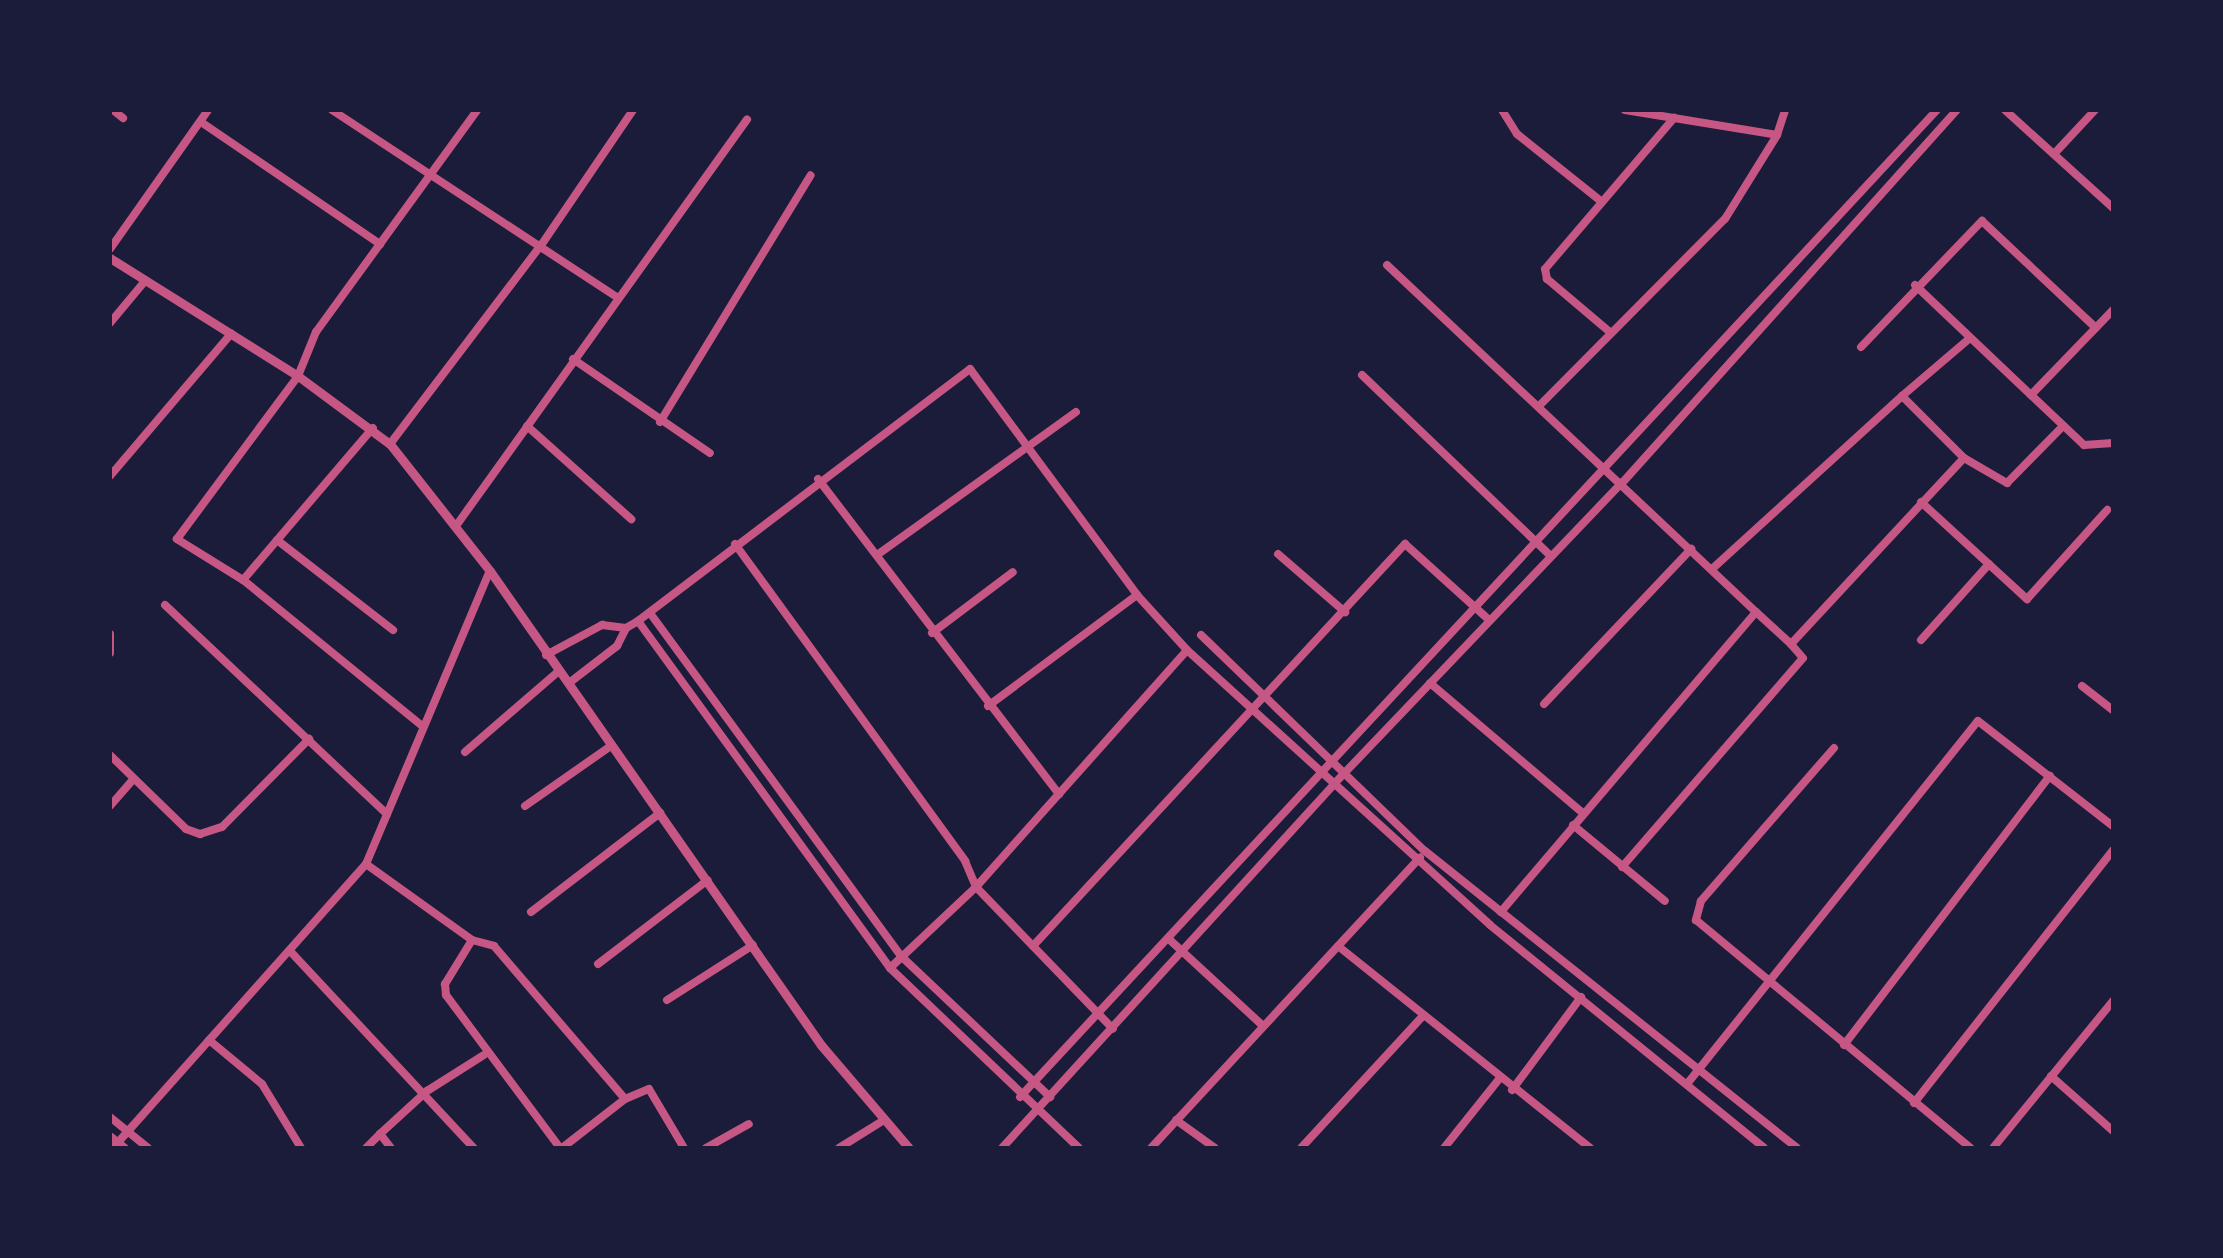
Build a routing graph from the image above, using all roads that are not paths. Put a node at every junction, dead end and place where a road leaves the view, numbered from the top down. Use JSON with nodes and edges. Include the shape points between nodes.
{"nodes":[{"id":1,"x":113,"y":110,"type":"edge"},
{"id":2,"x":208,"y":110,"type":"edge"},
{"id":3,"x":332,"y":110,"type":"edge"},
{"id":4,"x":633,"y":110,"type":"edge"},
{"id":5,"x":1502,"y":110,"type":"edge"},
{"id":6,"x":1625,"y":110,"type":"edge"},
{"id":7,"x":1785,"y":110,"type":"edge"},
{"id":8,"x":1937,"y":110,"type":"edge"},
{"id":9,"x":1957,"y":110,"type":"edge"},
{"id":10,"x":2004,"y":110,"type":"edge"},
{"id":11,"x":2095,"y":110,"type":"edge"},
{"id":12,"x":474,"y":111,"type":"edge"},
{"id":13,"x":123,"y":118,"type":"dead end"},
{"id":14,"x":1674,"y":118,"type":"junction"},
{"id":15,"x":747,"y":120,"type":"dead end"},
{"id":16,"x":201,"y":122,"type":"junction"},
{"id":17,"x":1778,"y":135,"type":"junction"},
{"id":18,"x":2054,"y":154,"type":"junction"},
{"id":19,"x":434,"y":176,"type":"junction"},
{"id":20,"x":811,"y":176,"type":"dead end"},
{"id":21,"x":1601,"y":201,"type":"junction"},
{"id":22,"x":2113,"y":208,"type":"edge"},
{"id":23,"x":380,"y":244,"type":"junction"},
{"id":24,"x":542,"y":244,"type":"junction"},
{"id":25,"x":110,"y":249,"type":"edge"},
{"id":26,"x":110,"y":258,"type":"edge"},
{"id":27,"x":1388,"y":265,"type":"dead end"},
{"id":28,"x":145,"y":281,"type":"junction"},
{"id":29,"x":1916,"y":285,"type":"junction"},
{"id":30,"x":618,"y":298,"type":"junction"},
{"id":31,"x":2113,"y":310,"type":"edge"},
{"id":32,"x":110,"y":323,"type":"edge"},
{"id":33,"x":2096,"y":328,"type":"junction"},
{"id":34,"x":1611,"y":333,"type":"junction"},
{"id":35,"x":231,"y":334,"type":"junction"},
{"id":36,"x":1970,"y":338,"type":"junction"},
{"id":37,"x":1861,"y":346,"type":"dead end"},
{"id":38,"x":573,"y":359,"type":"junction"},
{"id":39,"x":1362,"y":375,"type":"dead end"},
{"id":40,"x":298,"y":376,"type":"junction"},
{"id":41,"x":2031,"y":395,"type":"junction"},
{"id":42,"x":1902,"y":396,"type":"junction"},
{"id":43,"x":1541,"y":404,"type":"junction"},
{"id":44,"x":1076,"y":412,"type":"dead end"},
{"id":45,"x":660,"y":422,"type":"junction"},
{"id":46,"x":527,"y":426,"type":"junction"},
{"id":47,"x":2063,"y":426,"type":"junction"},
{"id":48,"x":373,"y":427,"type":"junction"},
{"id":49,"x":2113,"y":443,"type":"edge"},
{"id":50,"x":390,"y":444,"type":"junction"},
{"id":51,"x":1027,"y":446,"type":"junction"},
{"id":52,"x":710,"y":453,"type":"dead end"},
{"id":53,"x":1964,"y":458,"type":"junction"},
{"id":54,"x":1608,"y":468,"type":"junction"},
{"id":55,"x":110,"y":476,"type":"edge"},
{"id":56,"x":818,"y":479,"type":"junction"},
{"id":57,"x":1623,"y":482,"type":"junction"},
{"id":58,"x":1922,"y":502,"type":"junction"},
{"id":59,"x":2108,"y":510,"type":"dead end"},
{"id":60,"x":631,"y":520,"type":"dead end"},
{"id":61,"x":456,"y":526,"type":"junction"},
{"id":62,"x":277,"y":540,"type":"junction"},
{"id":63,"x":736,"y":544,"type":"junction"},
{"id":64,"x":1539,"y":545,"type":"junction"},
{"id":65,"x":1691,"y":549,"type":"junction"},
{"id":66,"x":1278,"y":554,"type":"dead end"},
{"id":67,"x":877,"y":555,"type":"junction"},
{"id":68,"x":1551,"y":556,"type":"junction"},
{"id":69,"x":1989,"y":564,"type":"junction"},
{"id":70,"x":1712,"y":569,"type":"junction"},
{"id":71,"x":490,"y":571,"type":"junction"},
{"id":72,"x":1013,"y":572,"type":"dead end"},
{"id":73,"x":243,"y":580,"type":"junction"},
{"id":74,"x":1137,"y":596,"type":"junction"},
{"id":75,"x":165,"y":604,"type":"dead end"},
{"id":76,"x":1477,"y":609,"type":"junction"},
{"id":77,"x":1345,"y":612,"type":"junction"},
{"id":78,"x":1756,"y":612,"type":"junction"},
{"id":79,"x":650,"y":613,"type":"junction"},
{"id":80,"x":1489,"y":620,"type":"junction"},
{"id":81,"x":638,"y":621,"type":"junction"},
{"id":82,"x":626,"y":628,"type":"junction"},
{"id":83,"x":393,"y":630,"type":"dead end"},
{"id":84,"x":932,"y":633,"type":"junction"},
{"id":85,"x":110,"y":634,"type":"edge"},
{"id":86,"x":1201,"y":635,"type":"dead end"},
{"id":87,"x":1921,"y":640,"type":"dead end"},
{"id":88,"x":1791,"y":644,"type":"junction"},
{"id":89,"x":1186,"y":650,"type":"junction"},
{"id":90,"x":110,"y":653,"type":"edge"},
{"id":91,"x":546,"y":654,"type":"junction"},
{"id":92,"x":559,"y":672,"type":"junction"},
{"id":93,"x":1430,"y":683,"type":"junction"},
{"id":94,"x":569,"y":684,"type":"junction"},
{"id":95,"x":2082,"y":686,"type":"dead end"},
{"id":96,"x":1266,"y":697,"type":"junction"},
{"id":97,"x":1544,"y":704,"type":"dead end"},
{"id":98,"x":988,"y":706,"type":"junction"},
{"id":99,"x":2113,"y":710,"type":"edge"},
{"id":100,"x":1253,"y":712,"type":"junction"},
{"id":101,"x":421,"y":725,"type":"junction"},
{"id":102,"x":308,"y":740,"type":"junction"},
{"id":103,"x":612,"y":745,"type":"junction"},
{"id":104,"x":1834,"y":748,"type":"dead end"},
{"id":105,"x":465,"y":752,"type":"dead end"},
{"id":106,"x":110,"y":756,"type":"edge"},
{"id":107,"x":1334,"y":762,"type":"junction"},
{"id":108,"x":1345,"y":772,"type":"junction"},
{"id":109,"x":1322,"y":774,"type":"junction"},
{"id":110,"x":2050,"y":776,"type":"junction"},
{"id":111,"x":133,"y":780,"type":"junction"},
{"id":112,"x":1333,"y":785,"type":"junction"},
{"id":113,"x":1059,"y":794,"type":"junction"},
{"id":114,"x":110,"y":806,"type":"edge"},
{"id":115,"x":525,"y":806,"type":"dead end"},
{"id":116,"x":660,"y":813,"type":"junction"},
{"id":117,"x":1584,"y":813,"type":"junction"},
{"id":118,"x":388,"y":814,"type":"junction"},
{"id":119,"x":1573,"y":825,"type":"junction"},
{"id":120,"x":2113,"y":826,"type":"edge"},
{"id":121,"x":2113,"y":850,"type":"edge"},
{"id":122,"x":1425,"y":851,"type":"junction"},
{"id":123,"x":1416,"y":862,"type":"junction"},
{"id":124,"x":366,"y":864,"type":"junction"},
{"id":125,"x":1622,"y":867,"type":"junction"},
{"id":126,"x":708,"y":880,"type":"junction"},
{"id":127,"x":976,"y":887,"type":"junction"},
{"id":128,"x":1665,"y":901,"type":"dead end"},
{"id":129,"x":531,"y":912,"type":"dead end"},
{"id":130,"x":1500,"y":912,"type":"junction"},
{"id":131,"x":472,"y":940,"type":"junction"},
{"id":132,"x":1170,"y":940,"type":"junction"},
{"id":133,"x":753,"y":945,"type":"junction"},
{"id":134,"x":1033,"y":946,"type":"junction"},
{"id":135,"x":1338,"y":946,"type":"junction"},
{"id":136,"x":290,"y":951,"type":"junction"},
{"id":137,"x":1182,"y":952,"type":"junction"},
{"id":138,"x":902,"y":957,"type":"junction"},
{"id":139,"x":598,"y":964,"type":"dead end"},
{"id":140,"x":890,"y":968,"type":"junction"},
{"id":141,"x":1769,"y":986,"type":"junction"},
{"id":142,"x":1581,"y":997,"type":"junction"},
{"id":143,"x":1606,"y":998,"type":"junction"},
{"id":144,"x":667,"y":1000,"type":"dead end"},
{"id":145,"x":2113,"y":1000,"type":"edge"},
{"id":146,"x":1594,"y":1007,"type":"junction"},
{"id":147,"x":1423,"y":1016,"type":"junction"},
{"id":148,"x":1101,"y":1017,"type":"junction"},
{"id":149,"x":1264,"y":1026,"type":"junction"},
{"id":150,"x":1113,"y":1030,"type":"junction"},
{"id":151,"x":209,"y":1040,"type":"junction"},
{"id":152,"x":1844,"y":1045,"type":"junction"},
{"id":153,"x":484,"y":1054,"type":"junction"},
{"id":154,"x":1700,"y":1070,"type":"junction"},
{"id":155,"x":2050,"y":1076,"type":"junction"},
{"id":156,"x":1499,"y":1079,"type":"junction"},
{"id":157,"x":1035,"y":1083,"type":"junction"},
{"id":158,"x":1687,"y":1084,"type":"junction"},
{"id":159,"x":1512,"y":1090,"type":"junction"},
{"id":160,"x":426,"y":1091,"type":"junction"},
{"id":161,"x":1020,"y":1097,"type":"junction"},
{"id":162,"x":1050,"y":1097,"type":"junction"},
{"id":163,"x":625,"y":1099,"type":"junction"},
{"id":164,"x":1914,"y":1103,"type":"junction"},
{"id":165,"x":1036,"y":1112,"type":"junction"},
{"id":166,"x":110,"y":1117,"type":"edge"},
{"id":167,"x":1176,"y":1120,"type":"junction"},
{"id":168,"x":881,"y":1122,"type":"junction"},
{"id":169,"x":749,"y":1124,"type":"dead end"},
{"id":170,"x":128,"y":1130,"type":"junction"},
{"id":171,"x":2113,"y":1130,"type":"edge"},
{"id":172,"x":380,"y":1134,"type":"junction"},
{"id":173,"x":116,"y":1143,"type":"edge"},
{"id":174,"x":1792,"y":1146,"type":"edge"},
{"id":175,"x":711,"y":1147,"type":"edge"},
{"id":176,"x":148,"y":1148,"type":"edge"},
{"id":177,"x":301,"y":1148,"type":"edge"},
{"id":178,"x":366,"y":1148,"type":"edge"},
{"id":179,"x":391,"y":1148,"type":"edge"},
{"id":180,"x":474,"y":1148,"type":"edge"},
{"id":181,"x":561,"y":1148,"type":"edge"},
{"id":182,"x":684,"y":1148,"type":"edge"},
{"id":183,"x":839,"y":1148,"type":"edge"},
{"id":184,"x":909,"y":1148,"type":"edge"},
{"id":185,"x":1002,"y":1148,"type":"edge"},
{"id":186,"x":1079,"y":1148,"type":"edge"},
{"id":187,"x":1151,"y":1148,"type":"edge"},
{"id":188,"x":1215,"y":1148,"type":"edge"},
{"id":189,"x":1302,"y":1148,"type":"edge"},
{"id":190,"x":1444,"y":1148,"type":"edge"},
{"id":191,"x":1590,"y":1148,"type":"edge"},
{"id":192,"x":1764,"y":1148,"type":"edge"},
{"id":193,"x":1970,"y":1148,"type":"edge"},
{"id":194,"x":1992,"y":1148,"type":"edge"}],
"edges":[{"from":1,"to":13,"type":"street"},
{"from":2,"to":16,"type":"street"},
{"from":3,"to":19,"type":"street"},
{"from":4,"to":24,"type":"street"},
{"from":5,"to":21,"type":"street","via":[[1518,134]]},
{"from":6,"to":14,"type":"street"},
{"from":7,"to":17,"type":"street"},
{"from":8,"to":54,"type":"street"},
{"from":9,"to":57,"type":"street"},
{"from":10,"to":18,"type":"street"},
{"from":11,"to":18,"type":"street"},
{"from":12,"to":19,"type":"street"},
{"from":14,"to":17,"type":"street"},
{"from":14,"to":21,"type":"street"},
{"from":15,"to":30,"type":"street"},
{"from":16,"to":23,"type":"street"},
{"from":16,"to":25,"type":"street"},
{"from":17,"to":34,"type":"street","via":[[1725,219]]},
{"from":18,"to":22,"type":"street"},
{"from":19,"to":23,"type":"street"},
{"from":19,"to":24,"type":"street"},
{"from":20,"to":45,"type":"street"},
{"from":21,"to":34,"type":"street","via":[[1548,261],[1545,274]]},
{"from":23,"to":40,"type":"street","via":[[316,332]]},
{"from":24,"to":30,"type":"street"},
{"from":24,"to":50,"type":"street"},
{"from":26,"to":28,"type":"street"},
{"from":27,"to":43,"type":"street"},
{"from":28,"to":32,"type":"street"},
{"from":28,"to":35,"type":"street"},
{"from":29,"to":33,"type":"street","via":[[1982,221]]},
{"from":29,"to":36,"type":"street"},
{"from":29,"to":37,"type":"street"},
{"from":30,"to":38,"type":"street"},
{"from":31,"to":33,"type":"street"},
{"from":33,"to":41,"type":"street"},
{"from":34,"to":43,"type":"street"},
{"from":35,"to":40,"type":"street"},
{"from":35,"to":55,"type":"street"},
{"from":36,"to":41,"type":"street"},
{"from":36,"to":42,"type":"street"},
{"from":38,"to":45,"type":"street"},
{"from":38,"to":46,"type":"street"},
{"from":39,"to":64,"type":"street"},
{"from":40,"to":48,"type":"street"},
{"from":40,"to":73,"type":"street","via":[[177,540]]},
{"from":41,"to":47,"type":"street"},
{"from":42,"to":53,"type":"street"},
{"from":42,"to":70,"type":"street"},
{"from":43,"to":54,"type":"street"},
{"from":44,"to":51,"type":"street"},
{"from":45,"to":52,"type":"street"},
{"from":46,"to":60,"type":"street"},
{"from":46,"to":61,"type":"street"},
{"from":47,"to":49,"type":"street","via":[[2084,446]]},
{"from":47,"to":53,"type":"street","via":[[2007,483]]},
{"from":48,"to":50,"type":"street"},
{"from":48,"to":62,"type":"street"},
{"from":50,"to":61,"type":"street"},
{"from":51,"to":56,"type":"street","via":[[970,369]]},
{"from":51,"to":67,"type":"street"},
{"from":51,"to":74,"type":"street"},
{"from":53,"to":58,"type":"street"},
{"from":54,"to":57,"type":"street"},
{"from":54,"to":64,"type":"street"},
{"from":56,"to":63,"type":"street"},
{"from":56,"to":67,"type":"street"},
{"from":57,"to":65,"type":"street"},
{"from":57,"to":68,"type":"street"},
{"from":58,"to":69,"type":"street"},
{"from":58,"to":88,"type":"street"},
{"from":59,"to":69,"type":"street","via":[[2029,599]]},
{"from":61,"to":71,"type":"street"},
{"from":62,"to":73,"type":"street"},
{"from":62,"to":83,"type":"street"},
{"from":63,"to":79,"type":"street"},
{"from":63,"to":127,"type":"street","via":[[965,861]]},
{"from":64,"to":68,"type":"street"},
{"from":64,"to":76,"type":"street"},
{"from":65,"to":70,"type":"street"},
{"from":65,"to":97,"type":"street"},
{"from":66,"to":77,"type":"street"},
{"from":67,"to":84,"type":"street"},
{"from":68,"to":80,"type":"street"},
{"from":69,"to":87,"type":"street"},
{"from":70,"to":78,"type":"street"},
{"from":71,"to":91,"type":"street"},
{"from":71,"to":101,"type":"street"},
{"from":72,"to":84,"type":"street"},
{"from":73,"to":101,"type":"street"},
{"from":74,"to":89,"type":"street"},
{"from":74,"to":98,"type":"street"},
{"from":75,"to":102,"type":"street"},
{"from":76,"to":77,"type":"street","via":[[1405,544]]},
{"from":76,"to":80,"type":"street"},
{"from":76,"to":107,"type":"street"},
{"from":77,"to":96,"type":"street"},
{"from":78,"to":88,"type":"street"},
{"from":78,"to":117,"type":"street"},
{"from":79,"to":81,"type":"street"},
{"from":79,"to":138,"type":"street"},
{"from":80,"to":93,"type":"street"},
{"from":81,"to":82,"type":"street"},
{"from":81,"to":140,"type":"street"},
{"from":82,"to":91,"type":"street","via":[[602,625]]},
{"from":82,"to":94,"type":"street","via":[[618,646]]},
{"from":84,"to":98,"type":"street"},
{"from":85,"to":90,"type":"street"},
{"from":86,"to":96,"type":"street"},
{"from":88,"to":125,"type":"street","via":[[1803,658]]},
{"from":89,"to":100,"type":"street"},
{"from":89,"to":113,"type":"street"},
{"from":91,"to":92,"type":"street"},
{"from":92,"to":94,"type":"street"},
{"from":92,"to":105,"type":"street"},
{"from":93,"to":108,"type":"street"},
{"from":93,"to":117,"type":"street"},
{"from":94,"to":103,"type":"street"},
{"from":95,"to":99,"type":"street"},
{"from":96,"to":100,"type":"street"},
{"from":96,"to":107,"type":"street"},
{"from":98,"to":113,"type":"street"},
{"from":100,"to":109,"type":"street"},
{"from":100,"to":134,"type":"street"},
{"from":101,"to":118,"type":"street"},
{"from":102,"to":111,"type":"street","via":[[212,832],[186,829]]},
{"from":102,"to":118,"type":"street"},
{"from":103,"to":115,"type":"street"},
{"from":103,"to":116,"type":"street"},
{"from":104,"to":141,"type":"street","via":[[1696,910],[1705,933]]},
{"from":106,"to":111,"type":"street"},
{"from":107,"to":108,"type":"street"},
{"from":107,"to":109,"type":"street"},
{"from":108,"to":112,"type":"street"},
{"from":108,"to":122,"type":"street"},
{"from":109,"to":112,"type":"street"},
{"from":109,"to":132,"type":"street"},
{"from":110,"to":120,"type":"street"},
{"from":110,"to":141,"type":"street","via":[[1978,721]]},
{"from":110,"to":152,"type":"street"},
{"from":111,"to":114,"type":"street"},
{"from":112,"to":123,"type":"street"},
{"from":112,"to":137,"type":"street"},
{"from":113,"to":127,"type":"street"},
{"from":116,"to":126,"type":"street"},
{"from":116,"to":129,"type":"street"},
{"from":117,"to":119,"type":"street"},
{"from":118,"to":124,"type":"street"},
{"from":119,"to":125,"type":"street"},
{"from":119,"to":130,"type":"street"},
{"from":121,"to":164,"type":"street"},
{"from":122,"to":123,"type":"street"},
{"from":122,"to":130,"type":"street"},
{"from":123,"to":135,"type":"street"},
{"from":123,"to":142,"type":"street"},
{"from":124,"to":131,"type":"street"},
{"from":124,"to":136,"type":"street"},
{"from":125,"to":128,"type":"street"},
{"from":126,"to":133,"type":"street"},
{"from":126,"to":139,"type":"street"},
{"from":127,"to":134,"type":"street"},
{"from":127,"to":138,"type":"street"},
{"from":130,"to":143,"type":"street"},
{"from":131,"to":153,"type":"street","via":[[445,984]]},
{"from":131,"to":163,"type":"street","via":[[494,946]]},
{"from":132,"to":137,"type":"street"},
{"from":132,"to":148,"type":"street"},
{"from":133,"to":144,"type":"street"},
{"from":133,"to":168,"type":"street"},
{"from":134,"to":148,"type":"street"},
{"from":135,"to":147,"type":"street"},
{"from":135,"to":149,"type":"street"},
{"from":136,"to":151,"type":"street"},
{"from":136,"to":160,"type":"street"},
{"from":137,"to":149,"type":"street"},
{"from":137,"to":150,"type":"street"},
{"from":138,"to":140,"type":"street"},
{"from":138,"to":157,"type":"street"},
{"from":140,"to":161,"type":"street"},
{"from":141,"to":152,"type":"street"},
{"from":141,"to":154,"type":"street"},
{"from":142,"to":146,"type":"street"},
{"from":142,"to":159,"type":"street"},
{"from":143,"to":146,"type":"street"},
{"from":143,"to":154,"type":"street"},
{"from":145,"to":155,"type":"street"},
{"from":146,"to":158,"type":"street"},
{"from":147,"to":156,"type":"street"},
{"from":147,"to":189,"type":"street"},
{"from":148,"to":150,"type":"street"},
{"from":148,"to":157,"type":"street"},
{"from":149,"to":167,"type":"street"},
{"from":150,"to":162,"type":"street"},
{"from":151,"to":170,"type":"street"},
{"from":151,"to":177,"type":"street","via":[[262,1084]]},
{"from":152,"to":164,"type":"street"},
{"from":153,"to":160,"type":"street"},
{"from":153,"to":181,"type":"street"},
{"from":154,"to":158,"type":"street"},
{"from":154,"to":174,"type":"street"},
{"from":155,"to":171,"type":"street"},
{"from":155,"to":194,"type":"street"},
{"from":156,"to":159,"type":"street"},
{"from":156,"to":190,"type":"street"},
{"from":157,"to":161,"type":"street"},
{"from":157,"to":162,"type":"street"},
{"from":158,"to":192,"type":"street"},
{"from":159,"to":191,"type":"street"},
{"from":160,"to":172,"type":"street"},
{"from":160,"to":180,"type":"street"},
{"from":161,"to":165,"type":"street"},
{"from":162,"to":165,"type":"street"},
{"from":163,"to":181,"type":"street"},
{"from":163,"to":182,"type":"street","via":[[649,1089]]},
{"from":164,"to":193,"type":"street"},
{"from":165,"to":185,"type":"street"},
{"from":165,"to":186,"type":"street"},
{"from":166,"to":170,"type":"street"},
{"from":167,"to":187,"type":"street"},
{"from":167,"to":188,"type":"street"},
{"from":168,"to":183,"type":"street"},
{"from":168,"to":184,"type":"street"},
{"from":169,"to":175,"type":"street"},
{"from":170,"to":173,"type":"street"},
{"from":170,"to":176,"type":"street"},
{"from":172,"to":178,"type":"street"},
{"from":172,"to":179,"type":"street"}]}
